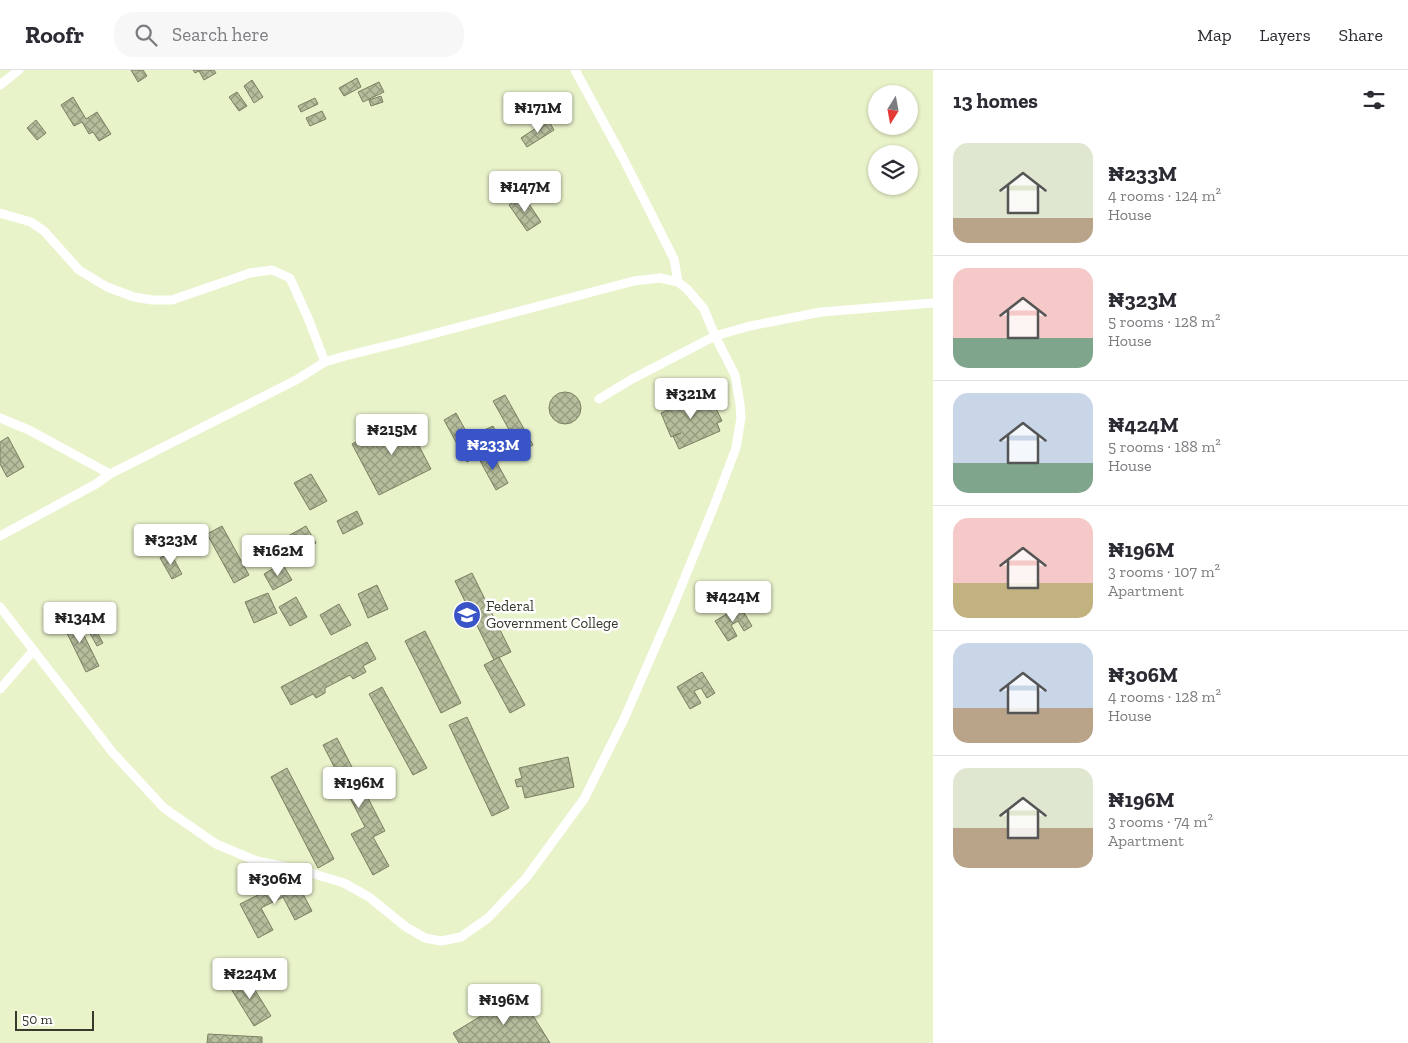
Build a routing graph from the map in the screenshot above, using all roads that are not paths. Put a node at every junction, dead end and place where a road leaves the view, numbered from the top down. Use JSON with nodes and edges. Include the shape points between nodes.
{"nodes":[{"id":1,"x":19,"y":70,"type":"edge"},
{"id":2,"x":575,"y":70,"type":"edge"},
{"id":3,"x":0,"y":84,"type":"edge"},
{"id":4,"x":0,"y":213,"type":"edge"},
{"id":5,"x":678,"y":282,"type":"junction"},
{"id":6,"x":933,"y":303,"type":"edge"},
{"id":7,"x":715,"y":336,"type":"junction"},
{"id":8,"x":325,"y":362,"type":"junction"},
{"id":9,"x":599,"y":398,"type":"dead end"},
{"id":10,"x":0,"y":418,"type":"edge"},
{"id":11,"x":110,"y":474,"type":"junction"},
{"id":12,"x":0,"y":536,"type":"edge"},
{"id":13,"x":0,"y":607,"type":"edge"},
{"id":14,"x":33,"y":651,"type":"junction"},
{"id":15,"x":0,"y":689,"type":"edge"}],
"edges":[{"from":1,"to":3,"type":"street"},
{"from":2,"to":5,"type":"street","via":[[674,259]]},
{"from":4,"to":8,"type":"street","via":[[31,222],[44,231],[79,270],[107,287],[134,297],[172,300],[250,273],[272,270],[290,278]]},
{"from":5,"to":7,"type":"street","via":[[704,309]]},
{"from":5,"to":8,"type":"street","via":[[660,278],[634,281]]},
{"from":6,"to":7,"type":"street","via":[[821,312]]},
{"from":7,"to":9,"type":"street"},
{"from":7,"to":14,"type":"street","via":[[735,375],[741,418],[736,448],[672,609],[624,719],[584,799],[526,878],[488,918],[461,937],[441,941],[425,938],[344,883],[257,861],[216,844],[164,808],[113,753]]},
{"from":8,"to":11,"type":"street","via":[[296,380]]},
{"from":10,"to":11,"type":"street"},
{"from":11,"to":12,"type":"street"},
{"from":13,"to":14,"type":"street"},
{"from":14,"to":15,"type":"street"}]}
